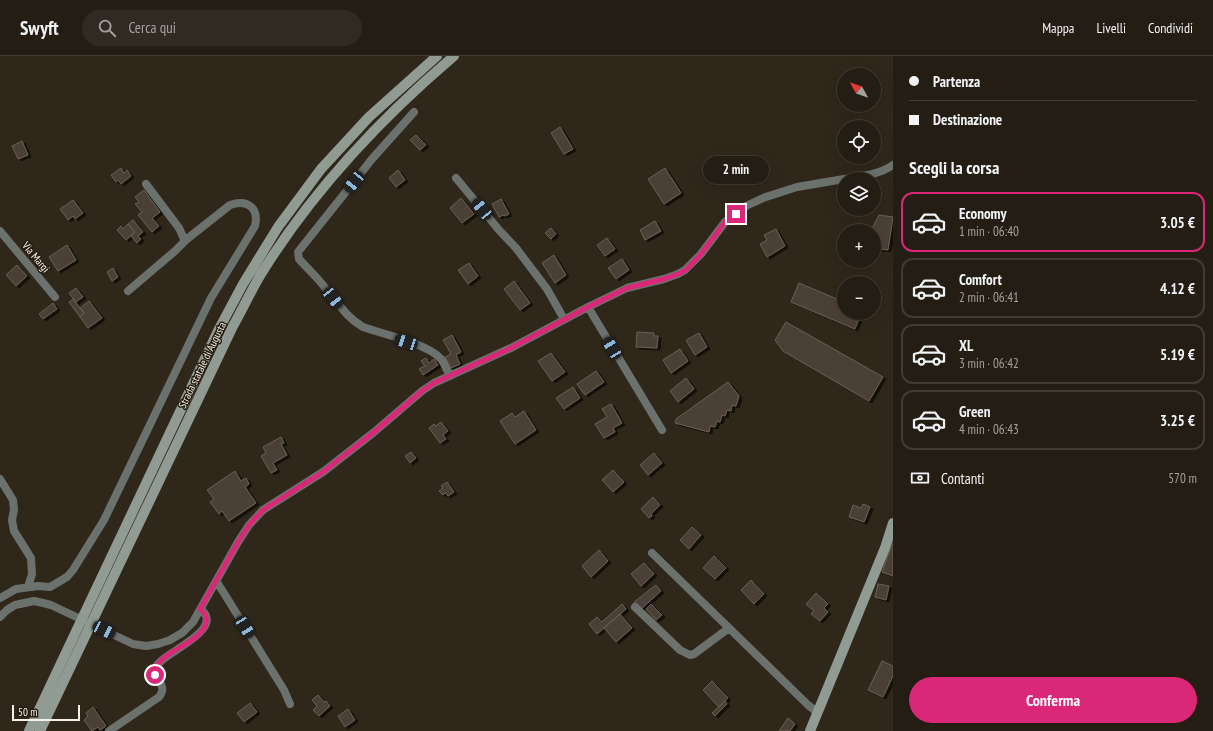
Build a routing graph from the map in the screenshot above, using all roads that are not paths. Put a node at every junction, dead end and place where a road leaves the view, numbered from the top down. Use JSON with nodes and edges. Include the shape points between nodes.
{"nodes":[{"id":1,"x":437,"y":56,"type":"edge"},
{"id":2,"x":454,"y":56,"type":"edge"},
{"id":3,"x":414,"y":112,"type":"dead end"},
{"id":4,"x":893,"y":165,"type":"edge"},
{"id":5,"x":881,"y":172,"type":"edge"},
{"id":6,"x":456,"y":178,"type":"dead end"},
{"id":7,"x":837,"y":180,"type":"edge"},
{"id":8,"x":146,"y":184,"type":"dead end"},
{"id":9,"x":0,"y":231,"type":"edge"},
{"id":10,"x":185,"y":240,"type":"junction"},
{"id":11,"x":128,"y":291,"type":"dead end"},
{"id":12,"x":56,"y":297,"type":"dead end"},
{"id":13,"x":588,"y":307,"type":"junction"},
{"id":14,"x":564,"y":319,"type":"junction"},
{"id":15,"x":450,"y":376,"type":"junction"},
{"id":16,"x":662,"y":430,"type":"dead end"},
{"id":17,"x":0,"y":479,"type":"edge"},
{"id":18,"x":893,"y":523,"type":"edge"},
{"id":19,"x":652,"y":553,"type":"dead end"},
{"id":20,"x":216,"y":581,"type":"junction"},
{"id":21,"x":28,"y":588,"type":"junction"},
{"id":22,"x":0,"y":598,"type":"edge"},
{"id":23,"x":635,"y":607,"type":"dead end"},
{"id":24,"x":200,"y":609,"type":"junction"},
{"id":25,"x":0,"y":617,"type":"edge"},
{"id":26,"x":729,"y":628,"type":"junction"},
{"id":27,"x":290,"y":704,"type":"dead end"},
{"id":28,"x":817,"y":712,"type":"junction"},
{"id":29,"x":29,"y":731,"type":"edge"},
{"id":30,"x":40,"y":731,"type":"edge"},
{"id":31,"x":110,"y":731,"type":"edge"},
{"id":32,"x":810,"y":731,"type":"edge"}],
"edges":[{"from":1,"to":29,"type":"main road","name":"Strada statale di Augusta","via":[[369,117],[321,169],[278,227],[243,284]]},
{"from":2,"to":30,"type":"main road","name":"Strada statale di Augusta","via":[[396,107],[346,159],[294,224],[261,275],[232,328]]},
{"from":3,"to":15,"type":"street","via":[[372,158],[298,252],[299,259],[354,322],[363,328],[421,346],[442,360]]},
{"from":4,"to":5,"type":"street"},
{"from":6,"to":14,"type":"street","via":[[520,253],[547,289]]},
{"from":7,"to":13,"type":"street","via":[[797,187],[746,206],[725,222],[686,270],[664,279],[627,288]]},
{"from":8,"to":10,"type":"street"},
{"from":9,"to":12,"type":"street","name":"Via Margi"},
{"from":10,"to":11,"type":"street"},
{"from":10,"to":21,"type":"street","via":[[230,205],[238,202],[247,203],[256,214],[255,226],[211,298],[104,520],[68,577],[50,587]]},
{"from":13,"to":14,"type":"street"},
{"from":13,"to":16,"type":"street"},
{"from":14,"to":15,"type":"street","via":[[511,348]]},
{"from":15,"to":20,"type":"street","via":[[422,391],[323,472],[263,510],[249,525]]},
{"from":17,"to":21,"type":"street","via":[[13,500],[14,531],[31,558],[32,574]]},
{"from":18,"to":28,"type":"main road"},
{"from":19,"to":26,"type":"street"},
{"from":20,"to":24,"type":"street"},
{"from":20,"to":27,"type":"street","via":[[284,690]]},
{"from":21,"to":22,"type":"street","via":[[16,589]]},
{"from":23,"to":26,"type":"street","via":[[680,650],[690,655]]},
{"from":24,"to":25,"type":"street","via":[[193,622],[182,633],[170,640],[146,646],[133,644],[51,605],[24,602],[7,610]]},
{"from":24,"to":31,"type":"street","via":[[207,621],[203,629],[182,647],[166,656],[155,669],[155,675],[163,688],[162,693]]},
{"from":26,"to":28,"type":"street"},
{"from":28,"to":32,"type":"main road"}]}
